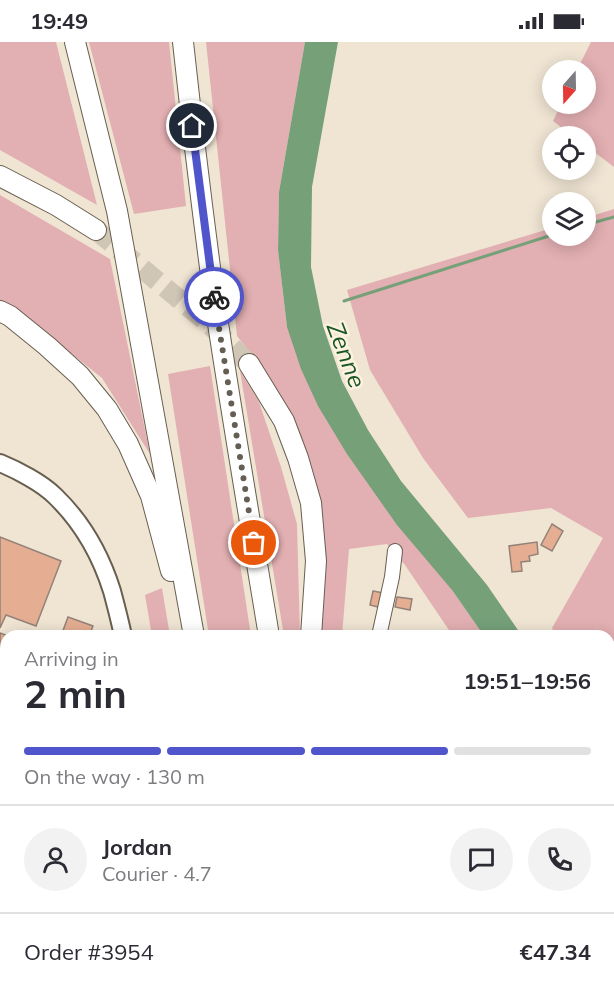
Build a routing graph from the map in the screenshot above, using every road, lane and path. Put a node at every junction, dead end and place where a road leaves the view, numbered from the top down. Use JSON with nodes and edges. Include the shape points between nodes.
{"nodes":[{"id":1,"x":75,"y":42,"type":"edge"},
{"id":2,"x":183,"y":42,"type":"edge"},
{"id":3,"x":0,"y":176,"type":"edge"},
{"id":4,"x":96,"y":230,"type":"tunnel mouth"},
{"id":5,"x":0,"y":310,"type":"edge"},
{"id":6,"x":249,"y":364,"type":"tunnel mouth"},
{"id":7,"x":0,"y":463,"type":"edge"},
{"id":8,"x":394,"y":551,"type":"dead end"},
{"id":9,"x":121,"y":630,"type":"edge"},
{"id":10,"x":190,"y":630,"type":"edge"},
{"id":11,"x":191,"y":630,"type":"edge"},
{"id":12,"x":268,"y":630,"type":"edge"},
{"id":13,"x":311,"y":630,"type":"edge"},
{"id":14,"x":380,"y":630,"type":"edge"}],
"edges":[{"from":1,"to":11,"type":"highway","via":[[117,211]]},
{"from":2,"to":12,"type":"highway","via":[[213,289]]},
{"from":3,"to":4,"type":"highway"},
{"from":5,"to":10,"type":"highway","via":[[80,376],[107,409],[128,444],[151,496]]},
{"from":6,"to":13,"type":"highway","via":[[284,422],[311,503],[316,561]]},
{"from":7,"to":9,"type":"main road","via":[[18,470],[54,495],[83,529],[111,590]]},
{"from":8,"to":14,"type":"street"}]}
